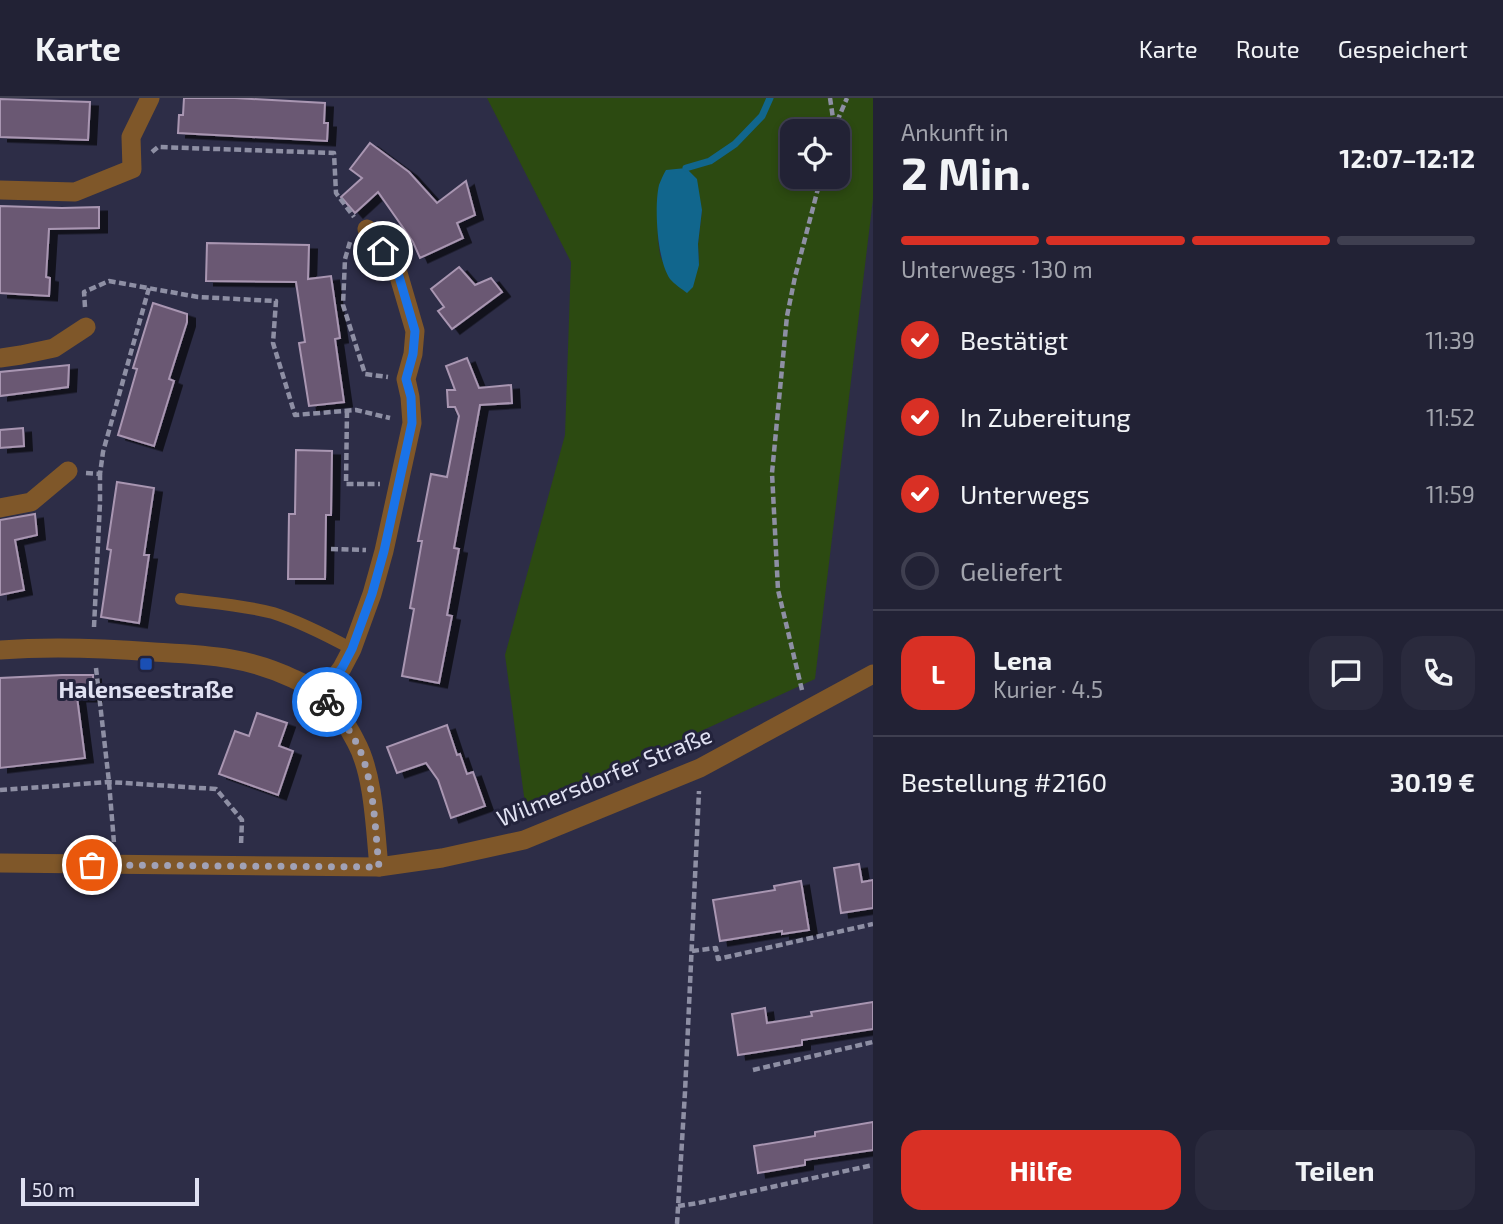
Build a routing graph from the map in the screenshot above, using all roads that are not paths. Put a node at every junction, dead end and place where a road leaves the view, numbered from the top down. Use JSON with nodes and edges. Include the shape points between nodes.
{"nodes":[{"id":1,"x":150,"y":98,"type":"edge"},
{"id":2,"x":0,"y":190,"type":"edge"},
{"id":3,"x":362,"y":225,"type":"road end"},
{"id":4,"x":86,"y":327,"type":"road end"},
{"id":5,"x":0,"y":358,"type":"edge"},
{"id":6,"x":68,"y":471,"type":"road end"},
{"id":7,"x":0,"y":508,"type":"edge"},
{"id":8,"x":181,"y":599,"type":"dead end"},
{"id":9,"x":352,"y":649,"type":"junction"},
{"id":10,"x":0,"y":650,"type":"edge"},
{"id":11,"x":873,"y":674,"type":"edge"},
{"id":12,"x":321,"y":695,"type":"junction"},
{"id":13,"x":0,"y":863,"type":"edge"},
{"id":14,"x":379,"y":867,"type":"junction"}],
"edges":[{"from":1,"to":2,"type":"street","via":[[131,137],[132,169],[75,192]]},
{"from":3,"to":9,"type":"street","via":[[398,273],[415,331],[406,379],[412,423],[384,551]]},
{"from":4,"to":5,"type":"street","via":[[54,348]]},
{"from":6,"to":7,"type":"street","via":[[31,502]]},
{"from":8,"to":9,"type":"lane","via":[[272,613]]},
{"from":9,"to":12,"type":"street"},
{"from":10,"to":12,"type":"street","via":[[93,648],[242,660],[274,669]]},
{"from":11,"to":14,"type":"street","name":"Wilmersdorfer Straße","via":[[700,768],[524,840]]},
{"from":12,"to":14,"type":"street","via":[[357,743],[368,773]]},
{"from":13,"to":14,"type":"street","name":"Wilmersdorfer Straße"}]}
